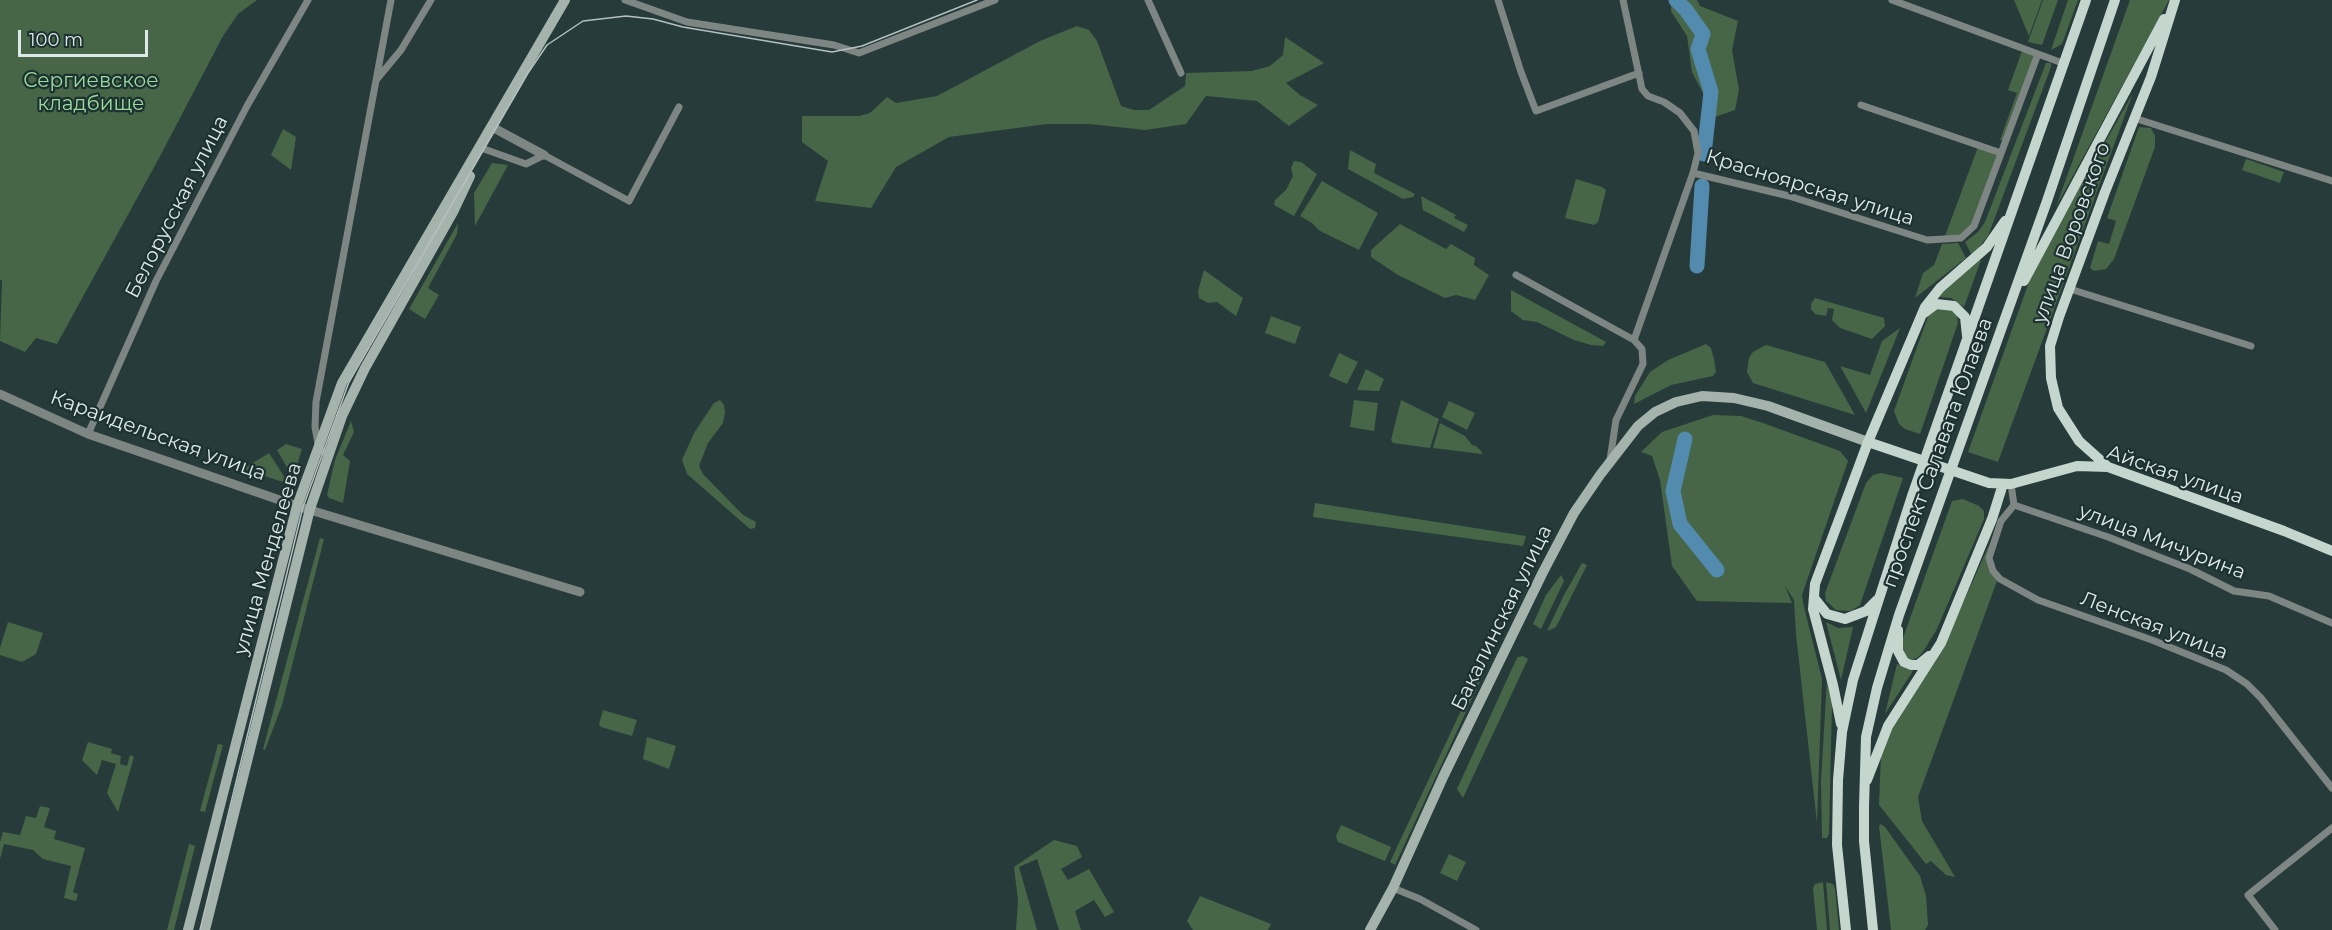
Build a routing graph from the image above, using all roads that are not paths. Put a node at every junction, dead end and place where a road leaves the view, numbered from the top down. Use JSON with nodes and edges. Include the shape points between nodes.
{"nodes":[{"id":1,"x":308,"y":0,"type":"edge"},
{"id":2,"x":391,"y":0,"type":"edge"},
{"id":3,"x":431,"y":0,"type":"edge"},
{"id":4,"x":565,"y":0,"type":"edge"},
{"id":5,"x":625,"y":0,"type":"edge"},
{"id":6,"x":995,"y":0,"type":"edge"},
{"id":7,"x":1148,"y":0,"type":"edge"},
{"id":8,"x":1498,"y":0,"type":"edge"},
{"id":9,"x":1623,"y":0,"type":"edge"},
{"id":10,"x":1892,"y":0,"type":"edge"},
{"id":11,"x":2086,"y":0,"type":"edge"},
{"id":12,"x":2115,"y":0,"type":"edge"},
{"id":13,"x":2174,"y":0,"type":"edge"},
{"id":14,"x":2038,"y":54,"type":"junction"},
{"id":15,"x":2065,"y":64,"type":"junction"},
{"id":16,"x":1181,"y":73,"type":"dead end"},
{"id":17,"x":1639,"y":73,"type":"junction"},
{"id":18,"x":375,"y":81,"type":"junction"},
{"id":19,"x":1861,"y":105,"type":"dead end"},
{"id":20,"x":679,"y":107,"type":"dead end"},
{"id":21,"x":2134,"y":118,"type":"junction"},
{"id":22,"x":492,"y":127,"type":"junction"},
{"id":23,"x":484,"y":149,"type":"junction"},
{"id":24,"x":2001,"y":153,"type":"junction"},
{"id":25,"x":544,"y":155,"type":"junction"},
{"id":26,"x":1693,"y":173,"type":"junction"},
{"id":27,"x":2332,"y":181,"type":"edge"},
{"id":28,"x":2017,"y":201,"type":"junction"},
{"id":29,"x":1516,"y":275,"type":"dead end"},
{"id":30,"x":2070,"y":289,"type":"junction"},
{"id":31,"x":1920,"y":318,"type":"junction"},
{"id":32,"x":2003,"y":324,"type":"junction"},
{"id":33,"x":1634,"y":340,"type":"junction"},
{"id":34,"x":1967,"y":341,"type":"junction"},
{"id":35,"x":2251,"y":346,"type":"dead end"},
{"id":36,"x":0,"y":394,"type":"edge"},
{"id":37,"x":88,"y":434,"type":"junction"},
{"id":38,"x":1868,"y":442,"type":"junction"},
{"id":39,"x":319,"y":449,"type":"junction"},
{"id":40,"x":329,"y":454,"type":"junction"},
{"id":41,"x":1610,"y":461,"type":"junction"},
{"id":42,"x":2108,"y":467,"type":"junction"},
{"id":43,"x":2007,"y":484,"type":"junction"},
{"id":44,"x":2013,"y":505,"type":"junction"},
{"id":45,"x":297,"y":506,"type":"junction"},
{"id":46,"x":310,"y":509,"type":"junction"},
{"id":47,"x":2332,"y":551,"type":"edge"},
{"id":48,"x":1813,"y":590,"type":"junction"},
{"id":49,"x":579,"y":592,"type":"dead end"},
{"id":50,"x":1879,"y":597,"type":"junction"},
{"id":51,"x":1899,"y":615,"type":"junction"},
{"id":52,"x":2332,"y":623,"type":"edge"},
{"id":53,"x":1941,"y":643,"type":"junction"},
{"id":54,"x":1842,"y":732,"type":"junction"},
{"id":55,"x":1864,"y":789,"type":"junction"},
{"id":56,"x":2332,"y":789,"type":"edge"},
{"id":57,"x":2332,"y":828,"type":"edge"},
{"id":58,"x":1393,"y":888,"type":"junction"},
{"id":59,"x":188,"y":930,"type":"edge"},
{"id":60,"x":205,"y":930,"type":"edge"},
{"id":61,"x":1370,"y":930,"type":"edge"},
{"id":62,"x":1476,"y":930,"type":"edge"},
{"id":63,"x":1846,"y":930,"type":"edge"},
{"id":64,"x":1873,"y":930,"type":"edge"},
{"id":65,"x":2275,"y":930,"type":"edge"}],
"edges":[{"from":1,"to":37,"type":"street","name":"Белорусская улица","via":[[247,106],[156,281]]},
{"from":2,"to":18,"type":"street"},
{"from":3,"to":18,"type":"street","via":[[401,50]]},
{"from":4,"to":22,"type":"main road","name":"улица Менделеева"},
{"from":5,"to":6,"type":"street","via":[[687,22],[834,45],[859,53]]},
{"from":7,"to":16,"type":"street"},
{"from":8,"to":17,"type":"street","via":[[1536,111]]},
{"from":9,"to":17,"type":"street","name":"Красноярская улица"},
{"from":10,"to":14,"type":"street"},
{"from":11,"to":15,"type":"main road","name":"проспект Салавата Юлаева"},
{"from":12,"to":32,"type":"main road","name":"проспект Салавата Юлаева"},
{"from":13,"to":21,"type":"main road","name":"улица Воровского"},
{"from":13,"to":32,"type":"main road"},
{"from":14,"to":15,"type":"street"},
{"from":14,"to":24,"type":"street"},
{"from":15,"to":28,"type":"main road","name":"проспект Салавата Юлаева"},
{"from":17,"to":26,"type":"street","name":"Красноярская улица","via":[[1645,93],[1680,113],[1694,131],[1698,153]]},
{"from":18,"to":39,"type":"street","via":[[316,402]]},
{"from":19,"to":24,"type":"street"},
{"from":20,"to":25,"type":"street","via":[[629,201]]},
{"from":21,"to":27,"type":"street"},
{"from":21,"to":30,"type":"main road","name":"улица Воровского"},
{"from":22,"to":23,"type":"main road","name":"улица Менделеева"},
{"from":22,"to":25,"type":"street"},
{"from":22,"to":39,"type":"main road","name":"улица Менделеева","via":[[342,384]]},
{"from":23,"to":25,"type":"street","via":[[526,164]]},
{"from":23,"to":40,"type":"main road","name":"улица Менделеева","via":[[365,368]]},
{"from":24,"to":26,"type":"street","name":"Красноярская улица","via":[[1974,226],[1961,238],[1927,240],[1789,196]]},
{"from":26,"to":33,"type":"street"},
{"from":28,"to":31,"type":"main road","via":[[1987,247],[1935,293]]},
{"from":28,"to":34,"type":"main road","name":"проспект Салавата Юлаева"},
{"from":29,"to":33,"type":"street"},
{"from":30,"to":35,"type":"street"},
{"from":30,"to":42,"type":"main road","name":"улица Воровского","via":[[2050,346],[2053,393],[2070,429]]},
{"from":31,"to":34,"type":"main road","via":[[1936,304],[1954,306],[1965,317]]},
{"from":31,"to":38,"type":"main road"},
{"from":32,"to":51,"type":"main road","name":"проспект Салавата Юлаева"},
{"from":33,"to":41,"type":"street","via":[[1642,349],[1643,364],[1616,420]]},
{"from":34,"to":50,"type":"main road","name":"проспект Салавата Юлаева"},
{"from":36,"to":37,"type":"street","name":"Караидельская улица"},
{"from":37,"to":45,"type":"street","name":"Караидельская улица"},
{"from":38,"to":41,"type":"main road","name":"Бакалинская улица","via":[[1768,406],[1702,396],[1655,412],[1638,426]]},
{"from":38,"to":43,"type":"main road","via":[[1989,483]]},
{"from":38,"to":48,"type":"main road"},
{"from":39,"to":40,"type":"street"},
{"from":39,"to":45,"type":"main road","name":"улица Менделеева"},
{"from":40,"to":46,"type":"main road","name":"улица Менделеева"},
{"from":41,"to":58,"type":"main road","name":"Бакалинская улица","via":[[1574,513],[1543,572]]},
{"from":42,"to":43,"type":"main road","name":"Айская улица","via":[[2068,468]]},
{"from":42,"to":47,"type":"main road","name":"Айская улица"},
{"from":43,"to":44,"type":"street"},
{"from":43,"to":53,"type":"main road"},
{"from":44,"to":52,"type":"street","name":"улица Мичурина","via":[[2190,569],[2234,591],[2269,596]]},
{"from":44,"to":56,"type":"street","name":"Ленская улица","via":[[2001,521],[1989,558],[2000,579],[2038,600],[2226,670],[2261,698]]},
{"from":45,"to":46,"type":"street","name":"Караидельская улица"},
{"from":45,"to":59,"type":"main road","name":"улица Менделеева"},
{"from":46,"to":49,"type":"street","name":"Караидельская улица"},
{"from":46,"to":60,"type":"main road","name":"улица Менделеева"},
{"from":48,"to":50,"type":"main road","via":[[1818,606],[1838,619],[1866,611]]},
{"from":48,"to":54,"type":"main road","via":[[1813,609]]},
{"from":50,"to":54,"type":"main road","name":"проспект Салавата Юлаева","via":[[1853,680]]},
{"from":51,"to":53,"type":"main road","via":[[1898,651],[1906,663],[1921,663]]},
{"from":51,"to":55,"type":"main road","name":"проспект Салавата Юлаева","via":[[1866,736]]},
{"from":53,"to":55,"type":"main road","via":[[1888,726]]},
{"from":54,"to":63,"type":"main road","name":"проспект Салавата Юлаева","via":[[1837,845]]},
{"from":55,"to":64,"type":"main road","name":"проспект Салавата Юлаева","via":[[1864,841]]},
{"from":57,"to":65,"type":"street","via":[[2248,895]]},
{"from":58,"to":61,"type":"main road","name":"Бакалинская улица"},
{"from":58,"to":62,"type":"street"}]}
